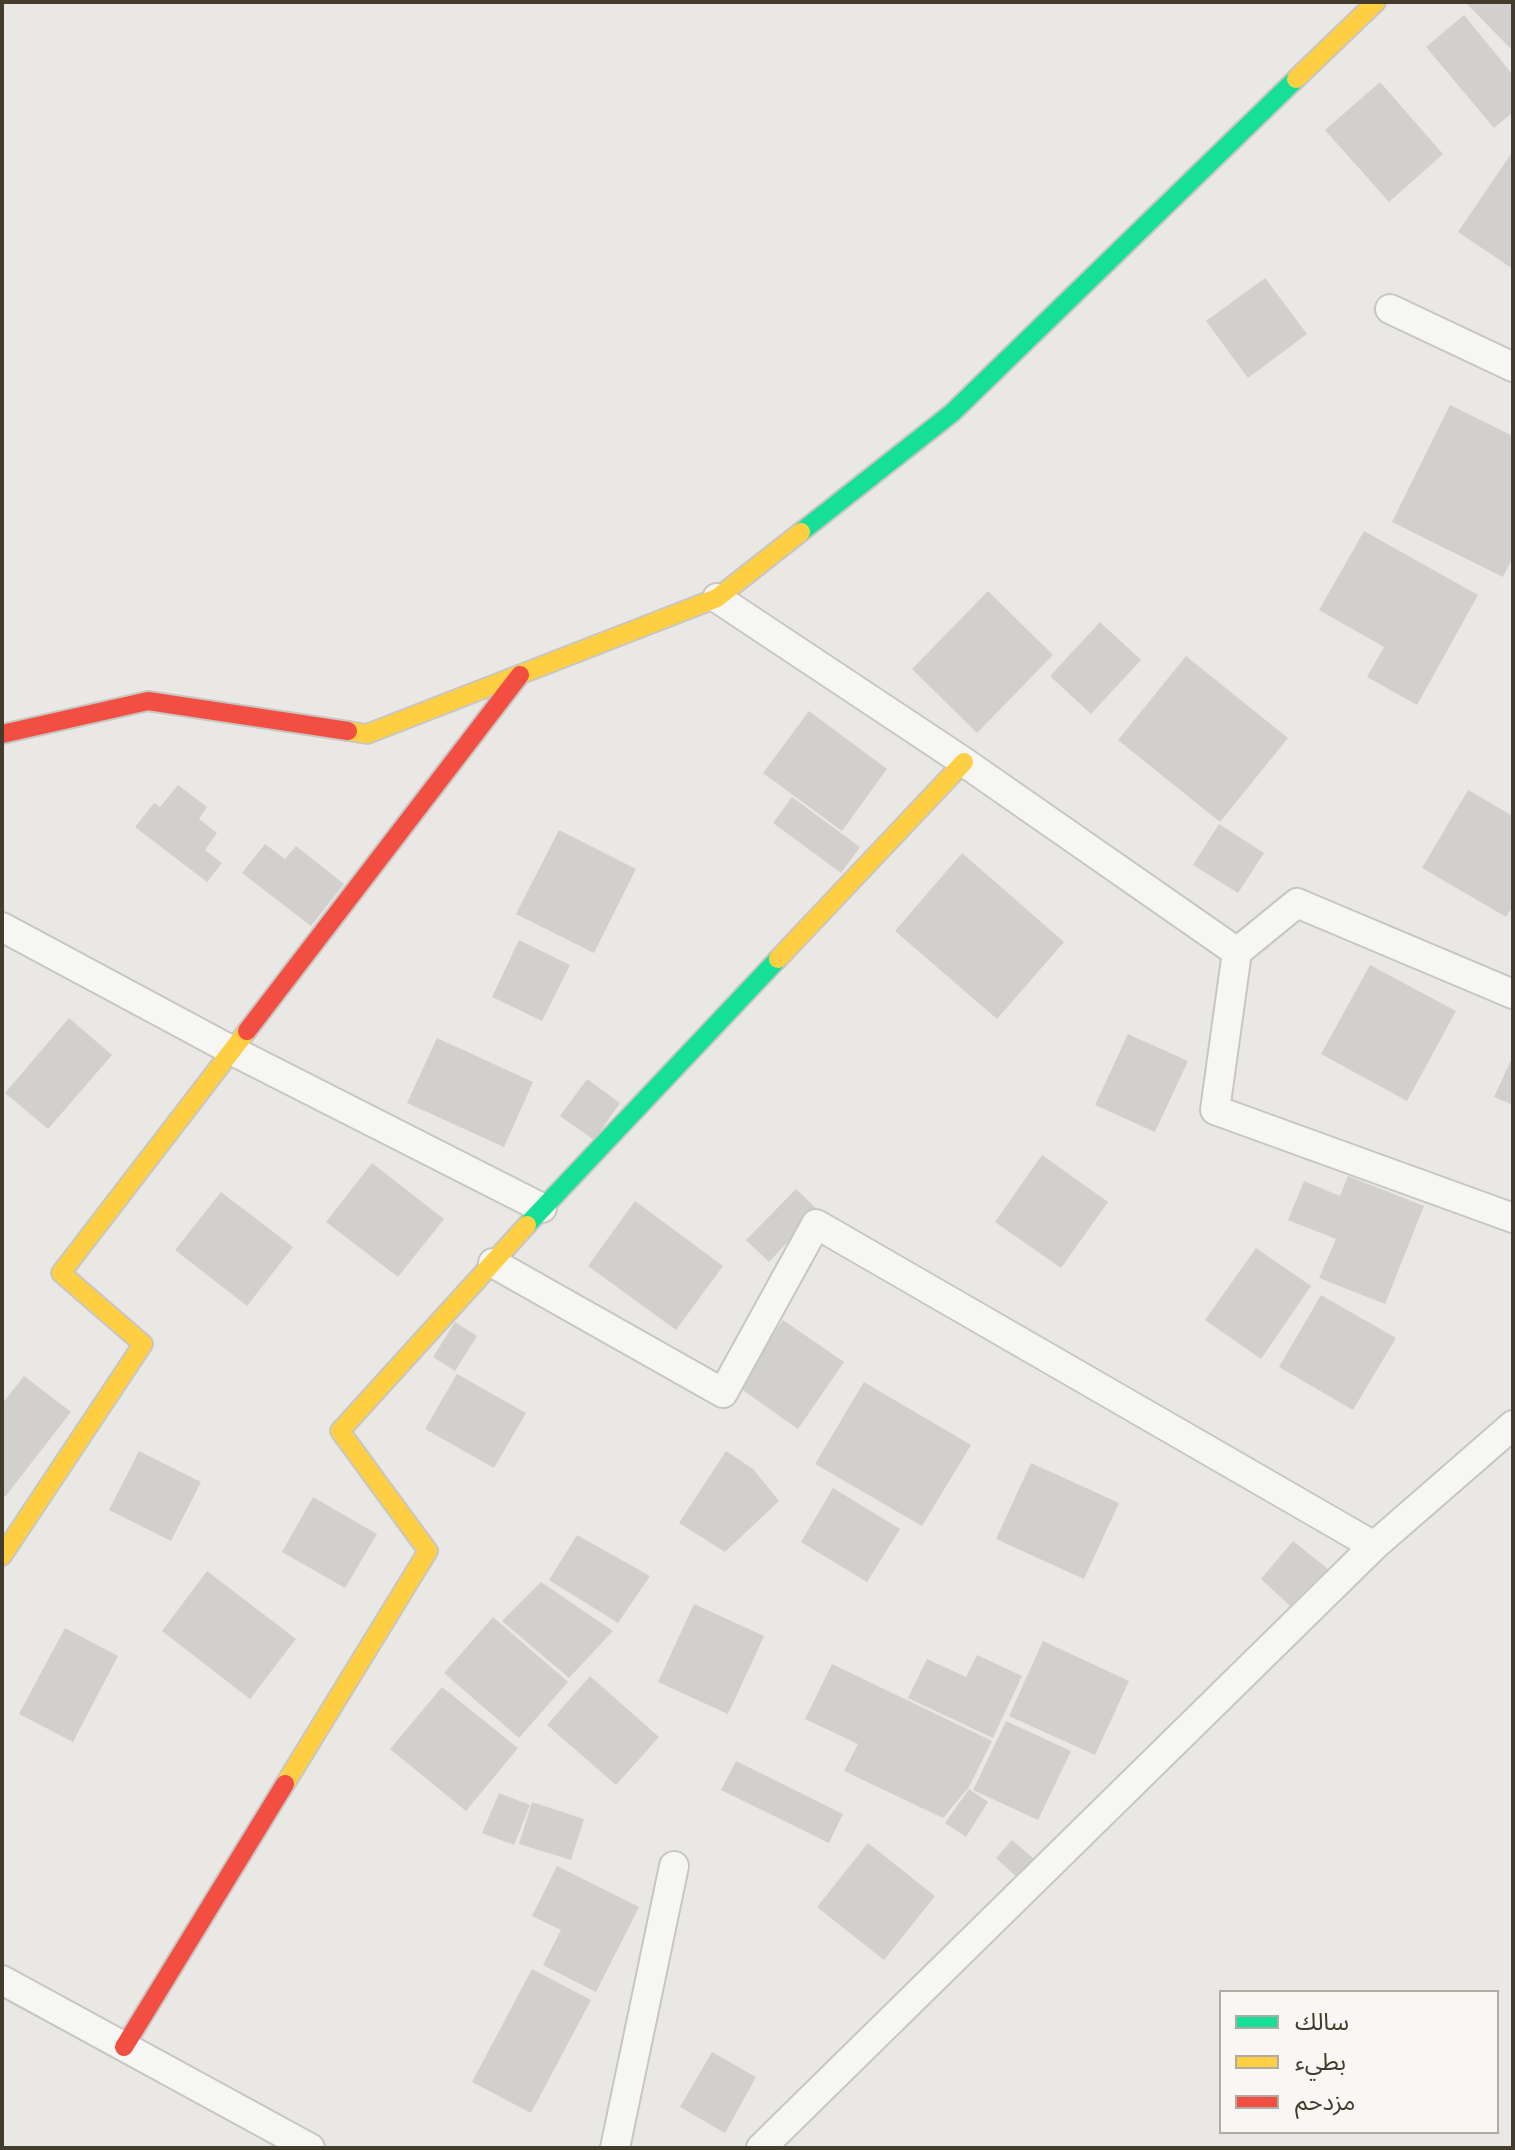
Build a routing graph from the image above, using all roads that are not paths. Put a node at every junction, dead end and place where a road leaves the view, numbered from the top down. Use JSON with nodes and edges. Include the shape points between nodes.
{"nodes":[{"id":1,"x":1376,"y":2,"type":"edge"},
{"id":2,"x":1390,"y":309,"type":"dead end"},
{"id":3,"x":1513,"y":367,"type":"edge"},
{"id":4,"x":717,"y":598,"type":"junction"},
{"id":5,"x":520,"y":675,"type":"junction"},
{"id":6,"x":2,"y":734,"type":"edge"},
{"id":7,"x":964,"y":762,"type":"junction"},
{"id":8,"x":2,"y":927,"type":"edge"},
{"id":9,"x":1237,"y":952,"type":"junction"},
{"id":10,"x":1513,"y":994,"type":"edge"},
{"id":11,"x":231,"y":1050,"type":"junction"},
{"id":12,"x":542,"y":1208,"type":"junction"},
{"id":13,"x":1513,"y":1218,"type":"edge"},
{"id":14,"x":493,"y":1263,"type":"junction"},
{"id":15,"x":1513,"y":1425,"type":"edge"},
{"id":16,"x":1374,"y":1546,"type":"junction"},
{"id":17,"x":2,"y":1556,"type":"edge"},
{"id":18,"x":674,"y":1866,"type":"dead end"},
{"id":19,"x":2,"y":1980,"type":"edge"},
{"id":20,"x":124,"y":2047,"type":"junction"},
{"id":21,"x":310,"y":2148,"type":"edge"},
{"id":22,"x":615,"y":2148,"type":"edge"},
{"id":23,"x":761,"y":2148,"type":"edge"}],
"edges":[{"from":1,"to":4,"type":"street","via":[[952,413]]},
{"from":2,"to":3,"type":"street"},
{"from":4,"to":5,"type":"street"},
{"from":4,"to":7,"type":"street"},
{"from":5,"to":6,"type":"street","via":[[367,734],[148,701]]},
{"from":5,"to":11,"type":"street"},
{"from":7,"to":9,"type":"street"},
{"from":7,"to":12,"type":"street"},
{"from":8,"to":11,"type":"street"},
{"from":9,"to":10,"type":"street","via":[[1297,903]]},
{"from":9,"to":13,"type":"street","via":[[1215,1110]]},
{"from":11,"to":12,"type":"street"},
{"from":11,"to":17,"type":"street","via":[[61,1273],[143,1344]]},
{"from":12,"to":14,"type":"street"},
{"from":14,"to":16,"type":"street","via":[[723,1393],[816,1224]]},
{"from":14,"to":20,"type":"street","via":[[340,1431],[428,1551]]},
{"from":15,"to":16,"type":"street"},
{"from":16,"to":23,"type":"street"},
{"from":18,"to":22,"type":"street"},
{"from":19,"to":20,"type":"street"},
{"from":20,"to":21,"type":"street"}]}
